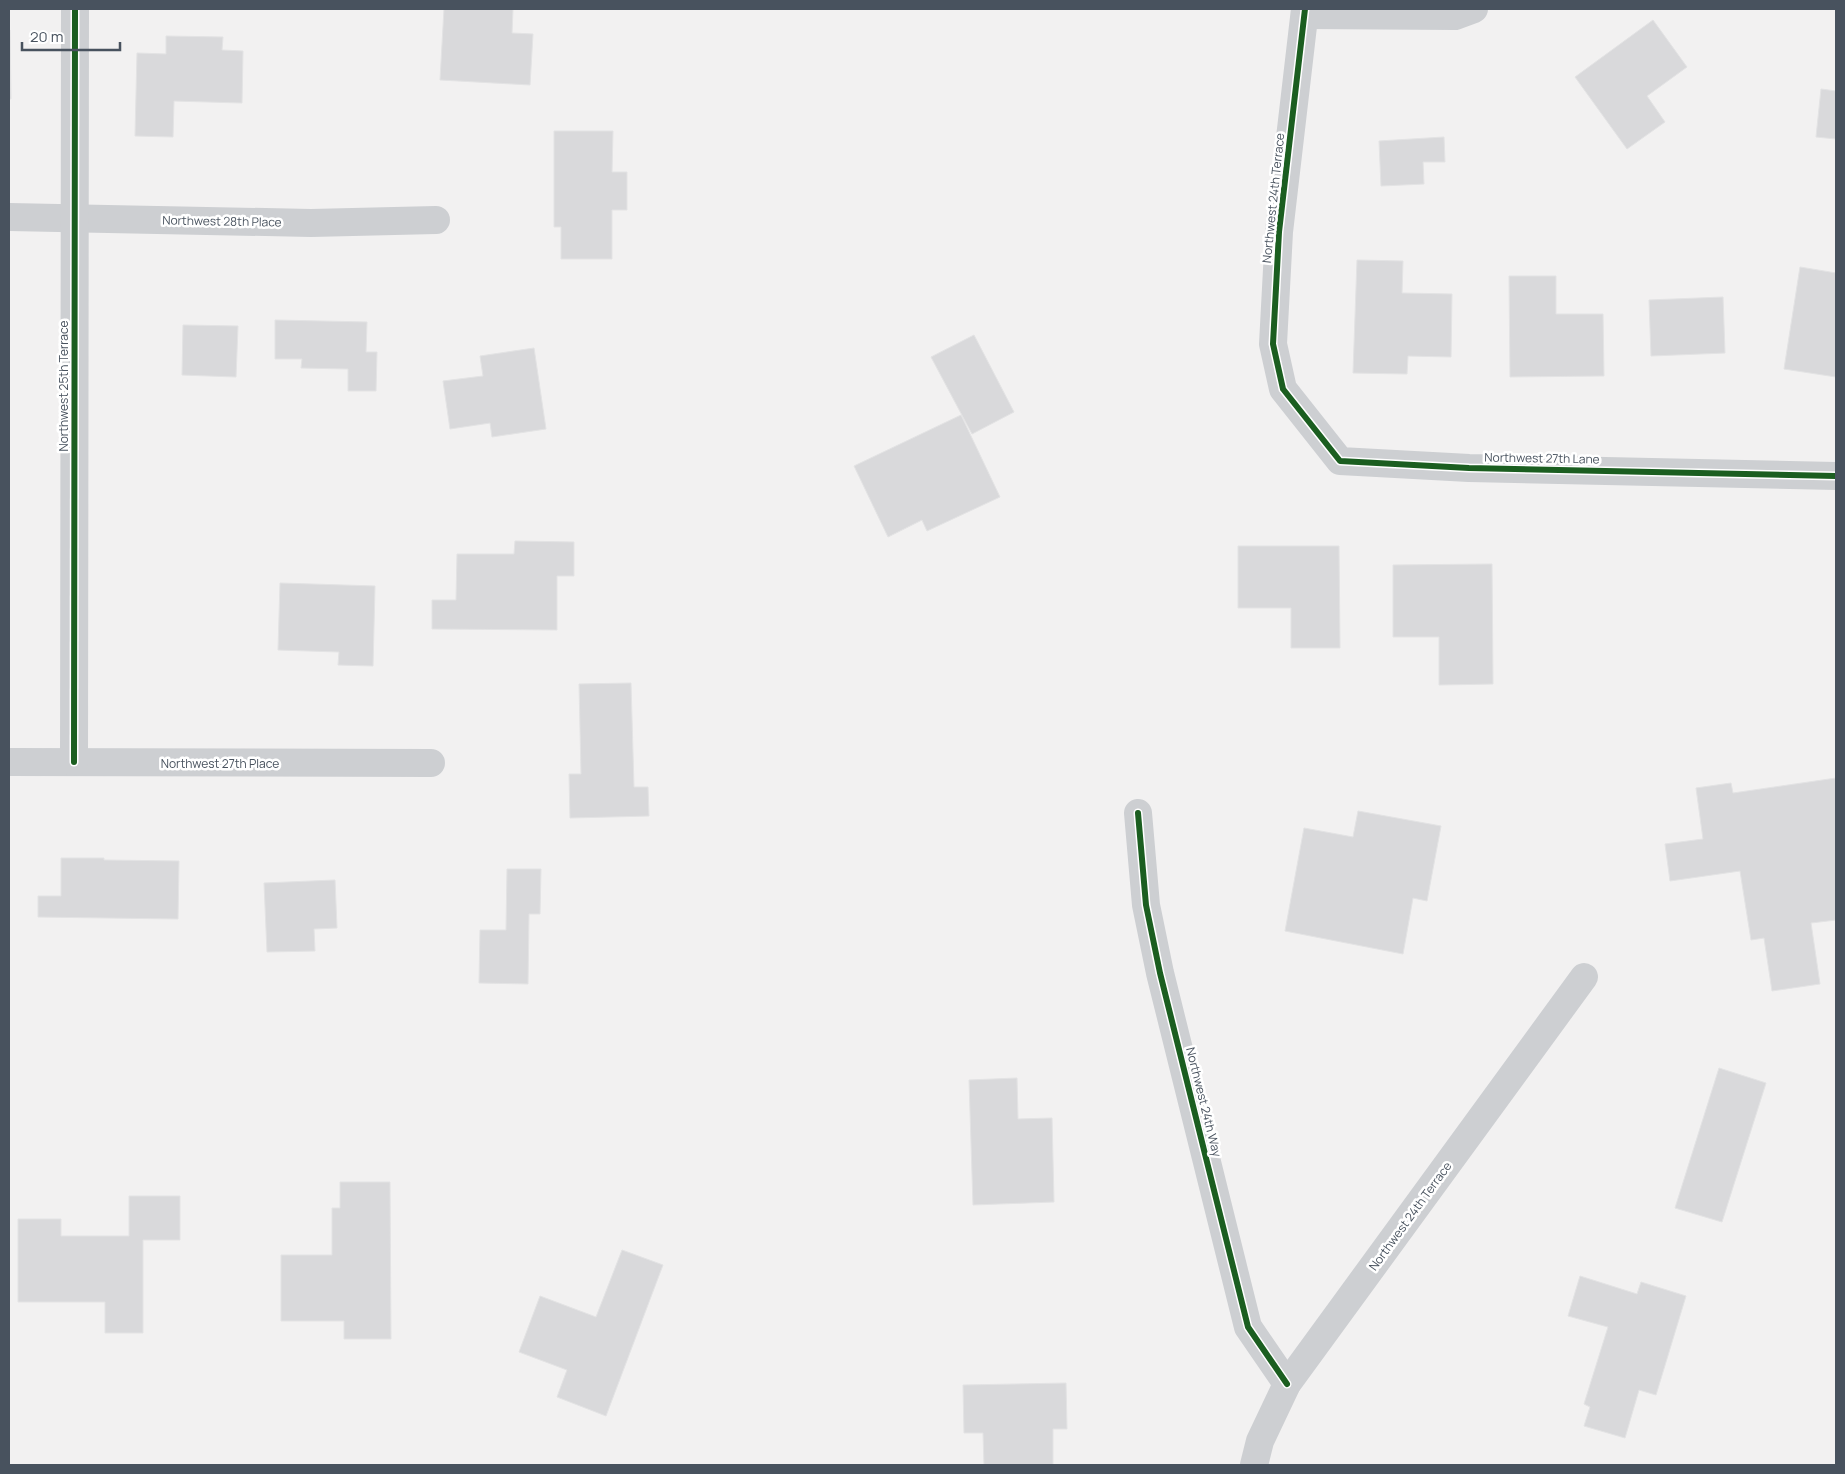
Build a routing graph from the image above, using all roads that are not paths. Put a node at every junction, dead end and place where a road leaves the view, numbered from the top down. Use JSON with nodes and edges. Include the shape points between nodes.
{"nodes":[{"id":1,"x":74,"y":9,"type":"edge"},
{"id":2,"x":1474,"y":9,"type":"edge"},
{"id":3,"x":1305,"y":12,"type":"edge"},
{"id":4,"x":9,"y":217,"type":"edge"},
{"id":5,"x":74,"y":219,"type":"junction"},
{"id":6,"x":436,"y":220,"type":"dead end"},
{"id":7,"x":1283,"y":389,"type":"joint"},
{"id":8,"x":1836,"y":476,"type":"edge"},
{"id":9,"x":9,"y":762,"type":"edge"},
{"id":10,"x":74,"y":762,"type":"junction"},
{"id":11,"x":431,"y":763,"type":"dead end"},
{"id":12,"x":1138,"y":813,"type":"dead end"},
{"id":13,"x":1584,"y":977,"type":"dead end"},
{"id":14,"x":1287,"y":1384,"type":"junction"},
{"id":15,"x":1254,"y":1465,"type":"edge"}],
"edges":[{"from":1,"to":5,"type":"street","name":"Northwest 25th Terrace"},
{"from":2,"to":3,"type":"street","via":[[1455,16]]},
{"from":3,"to":7,"type":"street","name":"Northwest 24th Terrace","via":[[1279,232],[1273,344]]},
{"from":4,"to":5,"type":"street","name":"Northwest 28th Place"},
{"from":5,"to":6,"type":"street","name":"Northwest 28th Place"},
{"from":5,"to":10,"type":"street","name":"Northwest 25th Terrace"},
{"from":7,"to":8,"type":"street","name":"Northwest 27th Lane","via":[[1340,461],[1469,468]]},
{"from":9,"to":10,"type":"street","name":"Northwest 27th Place"},
{"from":10,"to":11,"type":"street","name":"Northwest 27th Place"},
{"from":12,"to":14,"type":"street","name":"Northwest 24th Way","via":[[1146,904],[1160,973],[1248,1327]]},
{"from":13,"to":14,"type":"street","name":"Northwest 24th Terrace"},
{"from":14,"to":15,"type":"street","name":"Northwest 24th Terrace","via":[[1260,1441]]}]}
